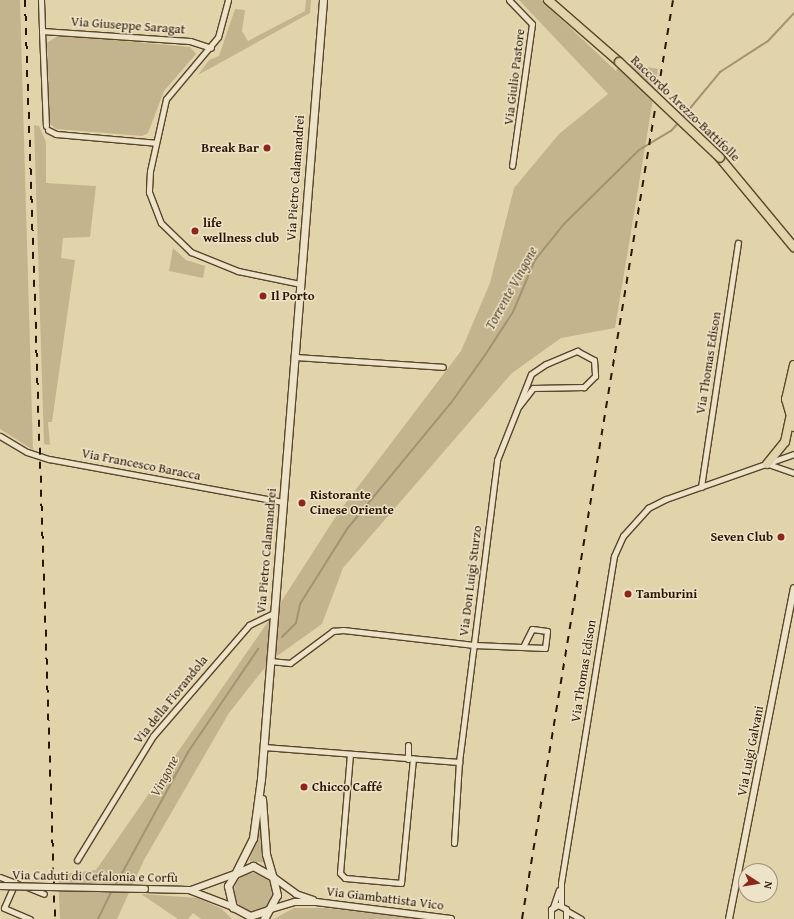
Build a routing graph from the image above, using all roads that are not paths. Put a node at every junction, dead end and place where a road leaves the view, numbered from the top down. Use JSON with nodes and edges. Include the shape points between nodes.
{"nodes":[{"id":1,"x":41,"y":0,"type":"edge"},
{"id":2,"x":228,"y":0,"type":"edge"},
{"id":3,"x":323,"y":0,"type":"edge"},
{"id":4,"x":509,"y":0,"type":"edge"},
{"id":5,"x":548,"y":0,"type":"edge"},
{"id":6,"x":42,"y":31,"type":"junction"},
{"id":7,"x":211,"y":48,"type":"junction"},
{"id":8,"x":156,"y":143,"type":"junction"},
{"id":9,"x":512,"y":166,"type":"dead end"},
{"id":10,"x":738,"y":243,"type":"dead end"},
{"id":11,"x":794,"y":247,"type":"edge"},
{"id":12,"x":300,"y":284,"type":"junction"},
{"id":13,"x":294,"y":357,"type":"junction"},
{"id":14,"x":794,"y":365,"type":"edge"},
{"id":15,"x":443,"y":367,"type":"dead end"},
{"id":16,"x":794,"y":388,"type":"edge"},
{"id":17,"x":519,"y":406,"type":"junction"},
{"id":18,"x":792,"y":416,"type":"edge"},
{"id":19,"x":794,"y":427,"type":"edge"},
{"id":20,"x":0,"y":436,"type":"edge"},
{"id":21,"x":794,"y":454,"type":"edge"},
{"id":22,"x":767,"y":464,"type":"junction"},
{"id":23,"x":794,"y":473,"type":"edge"},
{"id":24,"x":701,"y":487,"type":"junction"},
{"id":25,"x":283,"y":502,"type":"junction"},
{"id":26,"x":794,"y":588,"type":"edge"},
{"id":27,"x":274,"y":617,"type":"junction"},
{"id":28,"x":524,"y":645,"type":"junction"},
{"id":29,"x":474,"y":646,"type":"junction"},
{"id":30,"x":270,"y":659,"type":"junction"},
{"id":31,"x":408,"y":745,"type":"dead end"},
{"id":32,"x":263,"y":747,"type":"junction"},
{"id":33,"x":350,"y":754,"type":"junction"},
{"id":34,"x":410,"y":759,"type":"junction"},
{"id":35,"x":459,"y":762,"type":"junction"},
{"id":36,"x":261,"y":778,"type":"junction"},
{"id":37,"x":454,"y":843,"type":"dead end"},
{"id":38,"x":77,"y":860,"type":"dead end"},
{"id":39,"x":235,"y":874,"type":"junction"},
{"id":40,"x":0,"y":877,"type":"edge"},
{"id":41,"x":273,"y":877,"type":"junction"},
{"id":42,"x":15,"y":883,"type":"junction"},
{"id":43,"x":561,"y":883,"type":"junction"},
{"id":44,"x":0,"y":886,"type":"edge"},
{"id":45,"x":189,"y":890,"type":"junction"},
{"id":46,"x":44,"y":894,"type":"dead end"},
{"id":47,"x":316,"y":902,"type":"junction"},
{"id":48,"x":561,"y":906,"type":"junction"},
{"id":49,"x":233,"y":907,"type":"junction"},
{"id":50,"x":553,"y":907,"type":"junction"},
{"id":51,"x":268,"y":910,"type":"junction"},
{"id":52,"x":567,"y":912,"type":"junction"},
{"id":53,"x":550,"y":918,"type":"edge"},
{"id":54,"x":30,"y":919,"type":"edge"},
{"id":55,"x":239,"y":919,"type":"edge"},
{"id":56,"x":264,"y":919,"type":"edge"},
{"id":57,"x":451,"y":919,"type":"edge"},
{"id":58,"x":566,"y":919,"type":"edge"},
{"id":59,"x":581,"y":919,"type":"edge"},
{"id":60,"x":729,"y":919,"type":"edge"}],
"edges":[{"from":1,"to":6,"type":"street"},
{"from":2,"to":7,"type":"street","via":[[224,25]]},
{"from":3,"to":12,"type":"main road","name":"Via Pietro Calamandrei"},
{"from":4,"to":9,"type":"street","name":"Via Giulio Pastore","via":[[532,24]]},
{"from":5,"to":11,"type":"main road","name":"Raccordo Arezzo-Battifolle","bridge":true,"via":[[619,62],[720,158]]},
{"from":6,"to":7,"type":"street","name":"Via Giuseppe Saragat","via":[[190,41]]},
{"from":6,"to":8,"type":"street","via":[[47,128],[56,134]]},
{"from":7,"to":8,"type":"street","via":[[171,91]]},
{"from":8,"to":12,"type":"street","via":[[149,192],[161,224],[177,241],[191,252],[238,271]]},
{"from":10,"to":24,"type":"street","name":"Via Thomas Edison"},
{"from":12,"to":13,"type":"main road","name":"Via Pietro Calamandrei"},
{"from":13,"to":15,"type":"street"},
{"from":13,"to":25,"type":"main road","name":"Via Pietro Calamandrei"},
{"from":14,"to":18,"type":"main road","via":[[786,389]]},
{"from":16,"to":18,"type":"main road"},
{"from":17,"to":17,"type":"street","name":"Via Don Luigi Sturzo","via":[[533,388],[584,387],[595,376],[594,360],[577,351],[546,364],[531,374]]},
{"from":17,"to":29,"type":"street","name":"Via Don Luigi Sturzo","via":[[494,476]]},
{"from":18,"to":19,"type":"main road"},
{"from":18,"to":22,"type":"main road","via":[[785,442]]},
{"from":20,"to":25,"type":"street","name":"Via Francesco Baracca","via":[[27,452],[49,459]]},
{"from":21,"to":22,"type":"street","name":"Via Thomas Edison"},
{"from":22,"to":23,"type":"street"},
{"from":22,"to":24,"type":"street","name":"Via Thomas Edison"},
{"from":24,"to":43,"type":"street","name":"Via Thomas Edison","via":[[648,508],[623,536],[614,556]]},
{"from":25,"to":27,"type":"main road","name":"Via Pietro Calamandrei"},
{"from":26,"to":60,"type":"street","name":"Via Luigi Galvani"},
{"from":27,"to":30,"type":"main road","name":"Via Pietro Calamandrei"},
{"from":27,"to":38,"type":"street","name":"Via della Fiorandola","via":[[249,624],[154,736]]},
{"from":28,"to":28,"type":"street","via":[[545,648],[547,631],[532,629]]},
{"from":28,"to":29,"type":"street"},
{"from":29,"to":30,"type":"street","via":[[343,630],[333,631],[290,663]]},
{"from":29,"to":35,"type":"street","name":"Via Don Luigi Sturzo"},
{"from":30,"to":32,"type":"main road","name":"Via Pietro Calamandrei"},
{"from":31,"to":34,"type":"street"},
{"from":32,"to":33,"type":"street"},
{"from":32,"to":36,"type":"main road","name":"Via Pietro Calamandrei"},
{"from":33,"to":34,"type":"street"},
{"from":33,"to":34,"type":"street","via":[[340,873],[345,878],[401,883]]},
{"from":34,"to":35,"type":"street"},
{"from":35,"to":37,"type":"street","name":"Via Don Luigi Sturzo"},
{"from":36,"to":39,"type":"main road","via":[[253,838]]},
{"from":36,"to":41,"type":"main road","via":[[264,834]]},
{"from":39,"to":41,"type":"main road","via":[[253,866]]},
{"from":39,"to":45,"type":"street","name":"Via Caduti di Cefalonia e Corfù"},
{"from":39,"to":49,"type":"main road","via":[[228,886]]},
{"from":40,"to":42,"type":"street"},
{"from":41,"to":47,"type":"street","name":"Via Giambattista Vico","via":[[296,894]]},
{"from":41,"to":51,"type":"main road","via":[[277,895]]},
{"from":42,"to":46,"type":"street"},
{"from":42,"to":54,"type":"street","via":[[4,908]]},
{"from":43,"to":48,"type":"street","name":"Via Thomas Edison"},
{"from":43,"to":50,"type":"street"},
{"from":44,"to":45,"type":"street","name":"Via Caduti di Cefalonia e Corfù","bridge":true},
{"from":45,"to":49,"type":"street","name":"Via Caduti di Cefalonia e Corfù"},
{"from":47,"to":51,"type":"street","name":"Via Giambattista Vico","via":[[295,902]]},
{"from":47,"to":57,"type":"street","name":"Via Giambattista Vico"},
{"from":48,"to":50,"type":"street"},
{"from":48,"to":52,"type":"street"},
{"from":49,"to":51,"type":"main road","via":[[250,916]]},
{"from":49,"to":55,"type":"main road"},
{"from":50,"to":53,"type":"street"},
{"from":51,"to":56,"type":"main road"},
{"from":52,"to":58,"type":"street"},
{"from":52,"to":59,"type":"street"}]}
